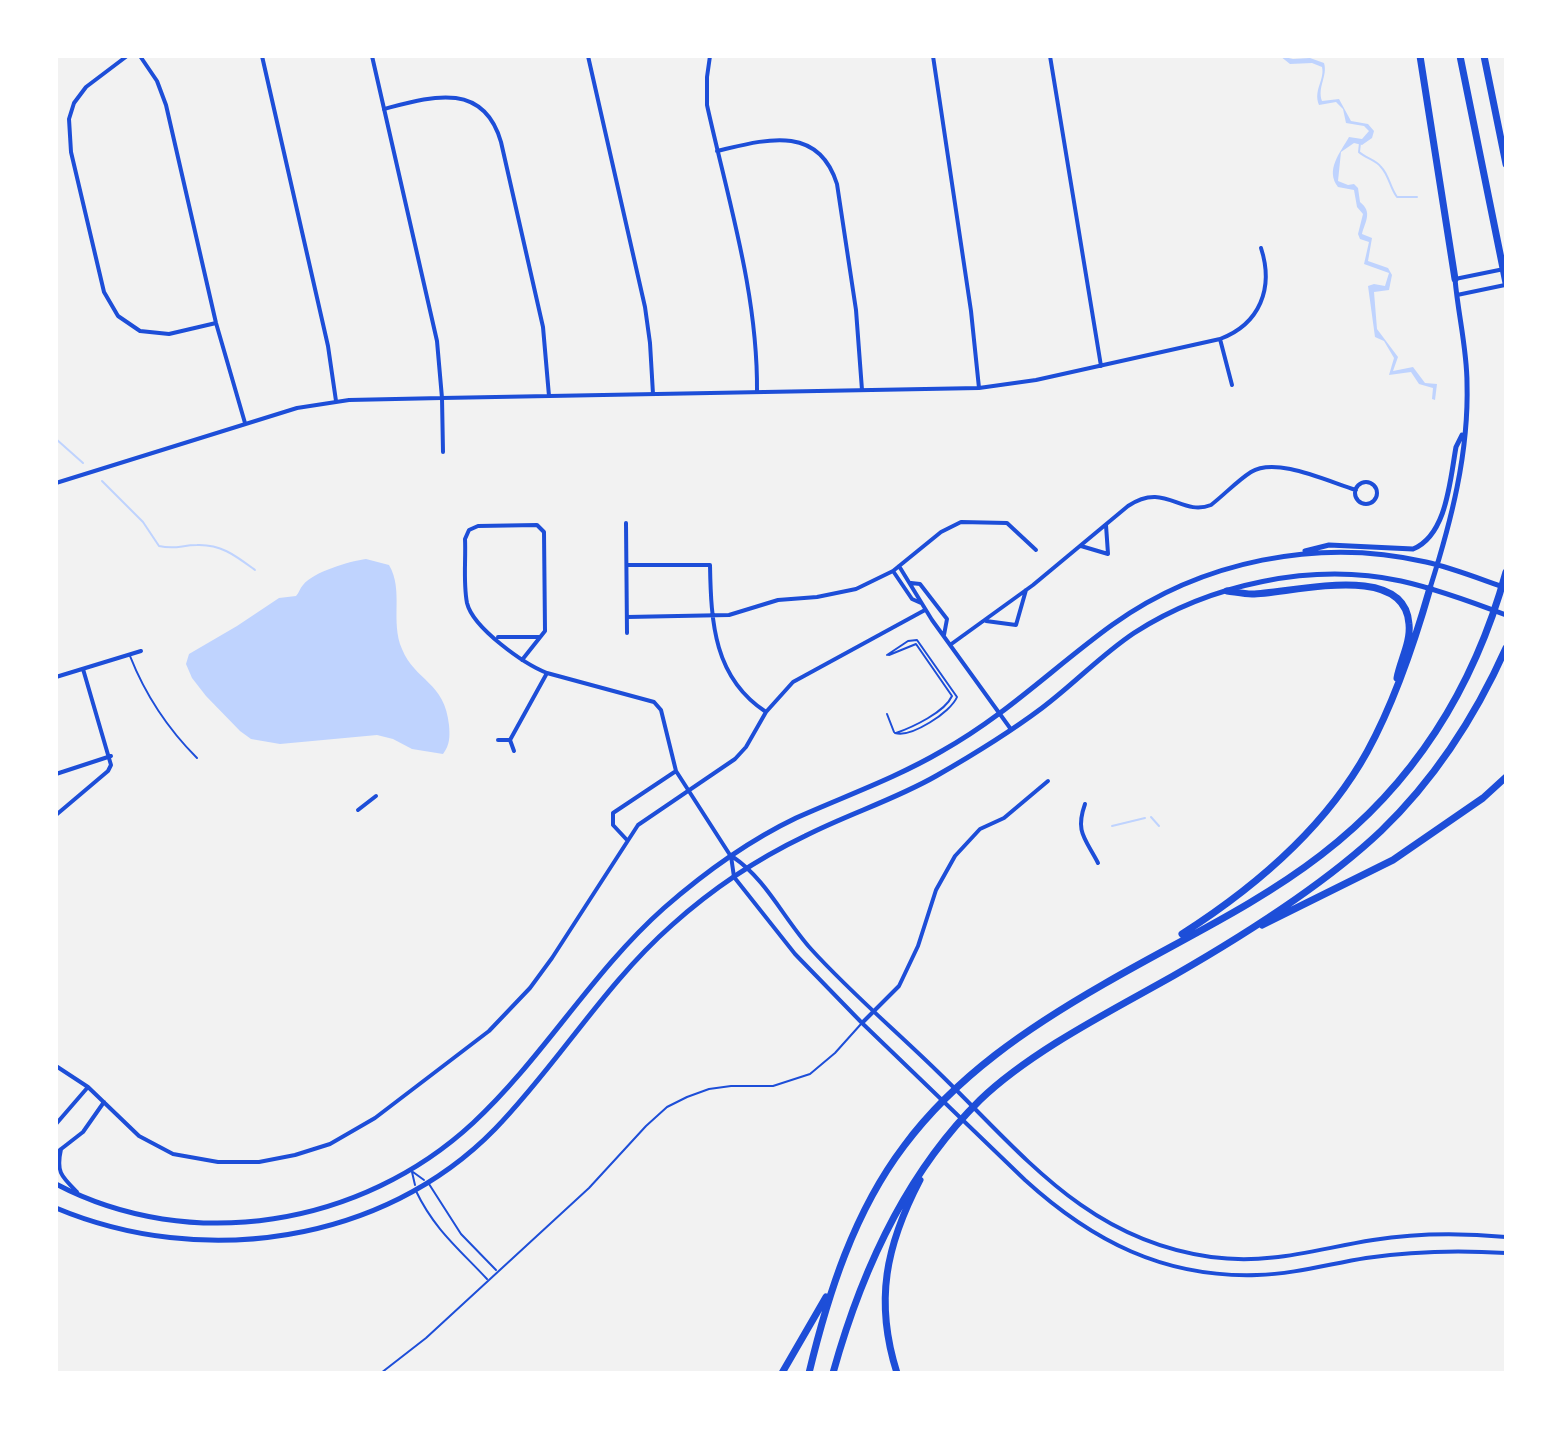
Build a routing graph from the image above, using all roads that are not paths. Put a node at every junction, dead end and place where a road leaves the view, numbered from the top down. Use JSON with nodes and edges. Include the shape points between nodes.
{"nodes":[{"id":1,"x":127,"y":56,"type":"edge"},
{"id":2,"x":140,"y":56,"type":"edge"},
{"id":3,"x":262,"y":56,"type":"edge"},
{"id":4,"x":372,"y":56,"type":"edge"},
{"id":5,"x":588,"y":56,"type":"edge"},
{"id":6,"x":710,"y":56,"type":"edge"},
{"id":7,"x":933,"y":56,"type":"edge"},
{"id":8,"x":1050,"y":56,"type":"edge"},
{"id":9,"x":1420,"y":56,"type":"edge"},
{"id":10,"x":1460,"y":56,"type":"edge"},
{"id":11,"x":1484,"y":56,"type":"edge"},
{"id":12,"x":384,"y":109,"type":"junction"},
{"id":13,"x":717,"y":151,"type":"junction"},
{"id":14,"x":1506,"y":164,"type":"edge"},
{"id":15,"x":1261,"y":248,"type":"dead end"},
{"id":16,"x":1506,"y":268,"type":"edge"},
{"id":17,"x":1455,"y":279,"type":"junction"},
{"id":18,"x":1506,"y":284,"type":"edge"},
{"id":19,"x":1457,"y":295,"type":"junction"},
{"id":20,"x":216,"y":323,"type":"junction"},
{"id":21,"x":1220,"y":339,"type":"junction"},
{"id":22,"x":1101,"y":366,"type":"junction"},
{"id":23,"x":1232,"y":385,"type":"dead end"},
{"id":24,"x":979,"y":388,"type":"junction"},
{"id":25,"x":862,"y":391,"type":"junction"},
{"id":26,"x":757,"y":393,"type":"junction"},
{"id":27,"x":653,"y":394,"type":"junction"},
{"id":28,"x":549,"y":396,"type":"junction"},
{"id":29,"x":442,"y":398,"type":"junction"},
{"id":30,"x":336,"y":401,"type":"junction"},
{"id":31,"x":245,"y":423,"type":"junction"},
{"id":32,"x":1464,"y":432,"type":"junction"},
{"id":33,"x":443,"y":452,"type":"dead end"},
{"id":34,"x":56,"y":483,"type":"edge"},
{"id":35,"x":1356,"y":490,"type":"junction"},
{"id":36,"x":626,"y":523,"type":"dead end"},
{"id":37,"x":1106,"y":525,"type":"junction"},
{"id":38,"x":1081,"y":546,"type":"junction"},
{"id":39,"x":1036,"y":550,"type":"dead end"},
{"id":40,"x":1297,"y":554,"type":"junction"},
{"id":41,"x":627,"y":565,"type":"junction"},
{"id":42,"x":1437,"y":565,"type":"junction"},
{"id":43,"x":899,"y":566,"type":"junction"},
{"id":44,"x":893,"y":571,"type":"junction"},
{"id":45,"x":1506,"y":572,"type":"edge"},
{"id":46,"x":911,"y":583,"type":"junction"},
{"id":47,"x":1430,"y":588,"type":"junction"},
{"id":48,"x":1506,"y":588,"type":"edge"},
{"id":49,"x":905,"y":589,"type":"junction"},
{"id":50,"x":1026,"y":590,"type":"junction"},
{"id":51,"x":1227,"y":591,"type":"junction"},
{"id":52,"x":921,"y":603,"type":"junction"},
{"id":53,"x":925,"y":610,"type":"junction"},
{"id":54,"x":711,"y":615,"type":"junction"},
{"id":55,"x":1506,"y":615,"type":"edge"},
{"id":56,"x":627,"y":617,"type":"junction"},
{"id":57,"x":983,"y":621,"type":"junction"},
{"id":58,"x":627,"y":633,"type":"dead end"},
{"id":59,"x":495,"y":637,"type":"junction"},
{"id":60,"x":540,"y":637,"type":"junction"},
{"id":61,"x":945,"y":637,"type":"junction"},
{"id":62,"x":950,"y":645,"type":"junction"},
{"id":63,"x":1506,"y":648,"type":"edge"},
{"id":64,"x":141,"y":651,"type":"dead end"},
{"id":65,"x":129,"y":654,"type":"junction"},
{"id":66,"x":887,"y":655,"type":"dead end"},
{"id":67,"x":522,"y":660,"type":"junction"},
{"id":68,"x":83,"y":669,"type":"junction"},
{"id":69,"x":547,"y":673,"type":"junction"},
{"id":70,"x":56,"y":677,"type":"edge"},
{"id":71,"x":1395,"y":692,"type":"junction"},
{"id":72,"x":766,"y":712,"type":"junction"},
{"id":73,"x":887,"y":714,"type":"dead end"},
{"id":74,"x":1000,"y":714,"type":"junction"},
{"id":75,"x":1010,"y":728,"type":"junction"},
{"id":76,"x":498,"y":740,"type":"dead end"},
{"id":77,"x":510,"y":740,"type":"junction"},
{"id":78,"x":514,"y":751,"type":"dead end"},
{"id":79,"x":111,"y":756,"type":"junction"},
{"id":80,"x":197,"y":758,"type":"dead end"},
{"id":81,"x":676,"y":771,"type":"junction"},
{"id":82,"x":56,"y":774,"type":"edge"},
{"id":83,"x":1506,"y":777,"type":"edge"},
{"id":84,"x":1048,"y":781,"type":"dead end"},
{"id":85,"x":687,"y":790,"type":"junction"},
{"id":86,"x":376,"y":796,"type":"dead end"},
{"id":87,"x":1085,"y":804,"type":"dead end"},
{"id":88,"x":358,"y":810,"type":"dead end"},
{"id":89,"x":56,"y":815,"type":"edge"},
{"id":90,"x":627,"y":840,"type":"junction"},
{"id":91,"x":731,"y":856,"type":"junction"},
{"id":92,"x":1098,"y":863,"type":"dead end"},
{"id":93,"x":749,"y":868,"type":"junction"},
{"id":94,"x":734,"y":877,"type":"junction"},
{"id":95,"x":1235,"y":938,"type":"junction"},
{"id":96,"x":1116,"y":976,"type":"junction"},
{"id":97,"x":875,"y":1012,"type":"junction"},
{"id":98,"x":862,"y":1023,"type":"junction"},
{"id":99,"x":56,"y":1066,"type":"edge"},
{"id":100,"x":88,"y":1087,"type":"junction"},
{"id":101,"x":104,"y":1102,"type":"junction"},
{"id":102,"x":56,"y":1124,"type":"edge"},
{"id":103,"x":61,"y":1148,"type":"junction"},
{"id":104,"x":56,"y":1153,"type":"edge"},
{"id":105,"x":929,"y":1163,"type":"junction"},
{"id":106,"x":411,"y":1171,"type":"junction"},
{"id":107,"x":428,"y":1183,"type":"junction"},
{"id":108,"x":56,"y":1184,"type":"edge"},
{"id":109,"x":416,"y":1191,"type":"junction"},
{"id":110,"x":79,"y":1194,"type":"junction"},
{"id":111,"x":56,"y":1208,"type":"edge"},
{"id":112,"x":1506,"y":1237,"type":"edge"},
{"id":113,"x":1506,"y":1253,"type":"edge"},
{"id":114,"x":497,"y":1271,"type":"junction"},
{"id":115,"x":488,"y":1280,"type":"junction"},
{"id":116,"x":834,"y":1280,"type":"junction"},
{"id":117,"x":381,"y":1373,"type":"edge"},
{"id":118,"x":782,"y":1373,"type":"edge"},
{"id":119,"x":809,"y":1373,"type":"edge"},
{"id":120,"x":833,"y":1373,"type":"edge"},
{"id":121,"x":897,"y":1373,"type":"edge"}],
"edges":[{"from":1,"to":20,"type":"street","via":[[86,87],[69,119],[71,152],[104,292],[118,316],[140,331],[163,335]]},
{"from":2,"to":20,"type":"street","via":[[166,105]]},
{"from":3,"to":30,"type":"street"},
{"from":4,"to":12,"type":"street"},
{"from":5,"to":27,"type":"street","via":[[645,307]]},
{"from":6,"to":13,"type":"street","via":[[707,105]]},
{"from":7,"to":24,"type":"street"},
{"from":8,"to":22,"type":"street"},
{"from":9,"to":17,"type":"highway"},
{"from":10,"to":18,"type":"highway"},
{"from":11,"to":14,"type":"highway"},
{"from":12,"to":28,"type":"street","via":[[447,96],[470,102],[493,123],[543,327]]},
{"from":12,"to":29,"type":"street","via":[[437,341]]},
{"from":13,"to":25,"type":"street","via":[[784,139],[810,147],[828,165],[837,184],[856,310]]},
{"from":13,"to":26,"type":"street","via":[[752,308]]},
{"from":15,"to":21,"type":"street","via":[[1266,282],[1259,309],[1241,329]]},
{"from":16,"to":17,"type":"street"},
{"from":17,"to":19,"type":"main road"},
{"from":18,"to":19,"type":"street"},
{"from":19,"to":32,"type":"main road","via":[[1467,383]]},
{"from":20,"to":31,"type":"street"},
{"from":21,"to":22,"type":"street"},
{"from":21,"to":23,"type":"street"},
{"from":22,"to":24,"type":"street"},
{"from":24,"to":25,"type":"street"},
{"from":25,"to":26,"type":"street"},
{"from":26,"to":27,"type":"street"},
{"from":27,"to":28,"type":"street"},
{"from":28,"to":29,"type":"street"},
{"from":29,"to":30,"type":"street"},
{"from":29,"to":33,"type":"street"},
{"from":30,"to":31,"type":"street"},
{"from":31,"to":34,"type":"street"},
{"from":32,"to":40,"type":"main road","via":[[1437,528],[1425,543],[1406,550],[1329,545]]},
{"from":32,"to":42,"type":"main road","via":[[1459,478]]},
{"from":35,"to":35,"type":"street","via":[[1356,498],[1365,504],[1377,497],[1369,483]]},
{"from":35,"to":37,"type":"street","via":[[1268,466],[1253,470],[1203,508],[1148,496]]},
{"from":36,"to":41,"type":"street"},
{"from":37,"to":38,"type":"street"},
{"from":37,"to":38,"type":"street","via":[[1108,554]]},
{"from":38,"to":50,"type":"street"},
{"from":39,"to":43,"type":"street","via":[[1007,523],[961,522]]},
{"from":40,"to":42,"type":"main road","via":[[1367,553]]},
{"from":40,"to":74,"type":"main road","via":[[1229,568],[1157,597],[1105,630]]},
{"from":41,"to":54,"type":"street","via":[[710,565]]},
{"from":41,"to":56,"type":"street"},
{"from":42,"to":47,"type":"main road"},
{"from":42,"to":48,"type":"main road"},
{"from":43,"to":44,"type":"street"},
{"from":43,"to":46,"type":"street"},
{"from":44,"to":49,"type":"street"},
{"from":44,"to":54,"type":"street","via":[[856,589]]},
{"from":45,"to":96,"type":"highway","via":[[1470,674],[1431,740],[1396,783],[1344,836],[1280,883]]},
{"from":46,"to":49,"type":"street"},
{"from":46,"to":52,"type":"street"},
{"from":46,"to":61,"type":"street","via":[[920,584],[947,619]]},
{"from":47,"to":51,"type":"main road","via":[[1333,573]]},
{"from":47,"to":55,"type":"main road"},
{"from":47,"to":71,"type":"highway"},
{"from":49,"to":52,"type":"street"},
{"from":50,"to":57,"type":"street"},
{"from":50,"to":57,"type":"street","via":[[1016,625]]},
{"from":51,"to":71,"type":"highway","via":[[1252,594],[1348,586],[1392,594],[1409,625]]},
{"from":51,"to":75,"type":"main road","via":[[1183,606],[1132,634],[1040,710]]},
{"from":52,"to":53,"type":"street"},
{"from":53,"to":61,"type":"street"},
{"from":53,"to":72,"type":"street","via":[[793,682]]},
{"from":54,"to":56,"type":"street"},
{"from":54,"to":72,"type":"street","via":[[733,678]]},
{"from":56,"to":58,"type":"street"},
{"from":57,"to":62,"type":"street"},
{"from":59,"to":60,"type":"street"},
{"from":59,"to":60,"type":"street","via":[[467,603],[465,539],[478,526],[537,525],[544,532],[545,631]]},
{"from":59,"to":67,"type":"street"},
{"from":60,"to":67,"type":"street"},
{"from":61,"to":62,"type":"street"},
{"from":62,"to":74,"type":"street"},
{"from":63,"to":95,"type":"highway","via":[[1463,730],[1383,830],[1343,865]]},
{"from":64,"to":65,"type":"street"},
{"from":65,"to":68,"type":"street"},
{"from":65,"to":80,"type":"lane","via":[[169,726]]},
{"from":66,"to":73,"type":"lane","via":[[916,644],[952,696],[939,711],[895,733]]},
{"from":67,"to":69,"type":"street"},
{"from":68,"to":70,"type":"street"},
{"from":68,"to":79,"type":"street"},
{"from":69,"to":77,"type":"street"},
{"from":69,"to":81,"type":"street","via":[[654,702],[661,710]]},
{"from":71,"to":96,"type":"highway","via":[[1366,754],[1289,852],[1219,910]]},
{"from":72,"to":85,"type":"street","via":[[735,759]]},
{"from":74,"to":75,"type":"street"},
{"from":74,"to":91,"type":"main road","via":[[931,758],[795,819]]},
{"from":75,"to":93,"type":"main road","via":[[908,792],[806,835]]},
{"from":76,"to":77,"type":"street"},
{"from":77,"to":78,"type":"street"},
{"from":79,"to":82,"type":"street"},
{"from":79,"to":89,"type":"street","via":[[108,771]]},
{"from":81,"to":85,"type":"street"},
{"from":81,"to":90,"type":"street","via":[[613,813],[613,825]]},
{"from":83,"to":95,"type":"highway","via":[[1393,860]]},
{"from":84,"to":97,"type":"street","via":[[1021,805],[980,829],[955,856],[899,986]]},
{"from":85,"to":90,"type":"street","via":[[647,817]]},
{"from":85,"to":91,"type":"street"},
{"from":86,"to":88,"type":"street"},
{"from":87,"to":92,"type":"street","via":[[1080,828]]},
{"from":90,"to":101,"type":"street","via":[[552,958],[507,1014],[429,1079],[346,1136],[276,1159],[201,1161],[148,1143]]},
{"from":91,"to":93,"type":"street"},
{"from":91,"to":94,"type":"street"},
{"from":91,"to":106,"type":"main road","via":[[623,946],[487,1109]]},
{"from":93,"to":94,"type":"main road"},
{"from":93,"to":97,"type":"street","via":[[810,947]]},
{"from":94,"to":98,"type":"street","via":[[795,954]]},
{"from":94,"to":107,"type":"main road","via":[[668,928],[499,1125]]},
{"from":95,"to":105,"type":"highway","via":[[1038,1056],[983,1098]]},
{"from":96,"to":116,"type":"highway","via":[[1030,1030],[935,1109],[887,1171]]},
{"from":97,"to":98,"type":"street"},
{"from":97,"to":112,"type":"street","via":[[1063,1194],[1104,1222],[1153,1244],[1209,1257],[1267,1259],[1402,1237]]},
{"from":98,"to":113,"type":"street","via":[[1055,1207],[1092,1233],[1145,1258],[1183,1269],[1257,1275],[1414,1252]]},
{"from":98,"to":114,"type":"lane","via":[[810,1074],[773,1086],[709,1089],[667,1107],[589,1188]]},
{"from":99,"to":100,"type":"street"},
{"from":100,"to":101,"type":"street"},
{"from":100,"to":102,"type":"street"},
{"from":101,"to":103,"type":"street","via":[[83,1132]]},
{"from":103,"to":104,"type":"street"},
{"from":103,"to":110,"type":"street","via":[[59,1171]]},
{"from":105,"to":120,"type":"highway","via":[[889,1224],[858,1292]]},
{"from":105,"to":121,"type":"highway","via":[[905,1208],[887,1270],[885,1321]]},
{"from":106,"to":107,"type":"lane"},
{"from":106,"to":109,"type":"lane"},
{"from":106,"to":110,"type":"main road","via":[[329,1206],[248,1222],[175,1220]]},
{"from":107,"to":109,"type":"main road"},
{"from":107,"to":114,"type":"lane","via":[[461,1234]]},
{"from":108,"to":110,"type":"main road"},
{"from":109,"to":111,"type":"main road","via":[[339,1222],[233,1242],[128,1232]]},
{"from":109,"to":115,"type":"lane","via":[[450,1243]]},
{"from":114,"to":115,"type":"lane"},
{"from":115,"to":117,"type":"lane"},
{"from":116,"to":118,"type":"highway"},
{"from":116,"to":119,"type":"highway"}]}
